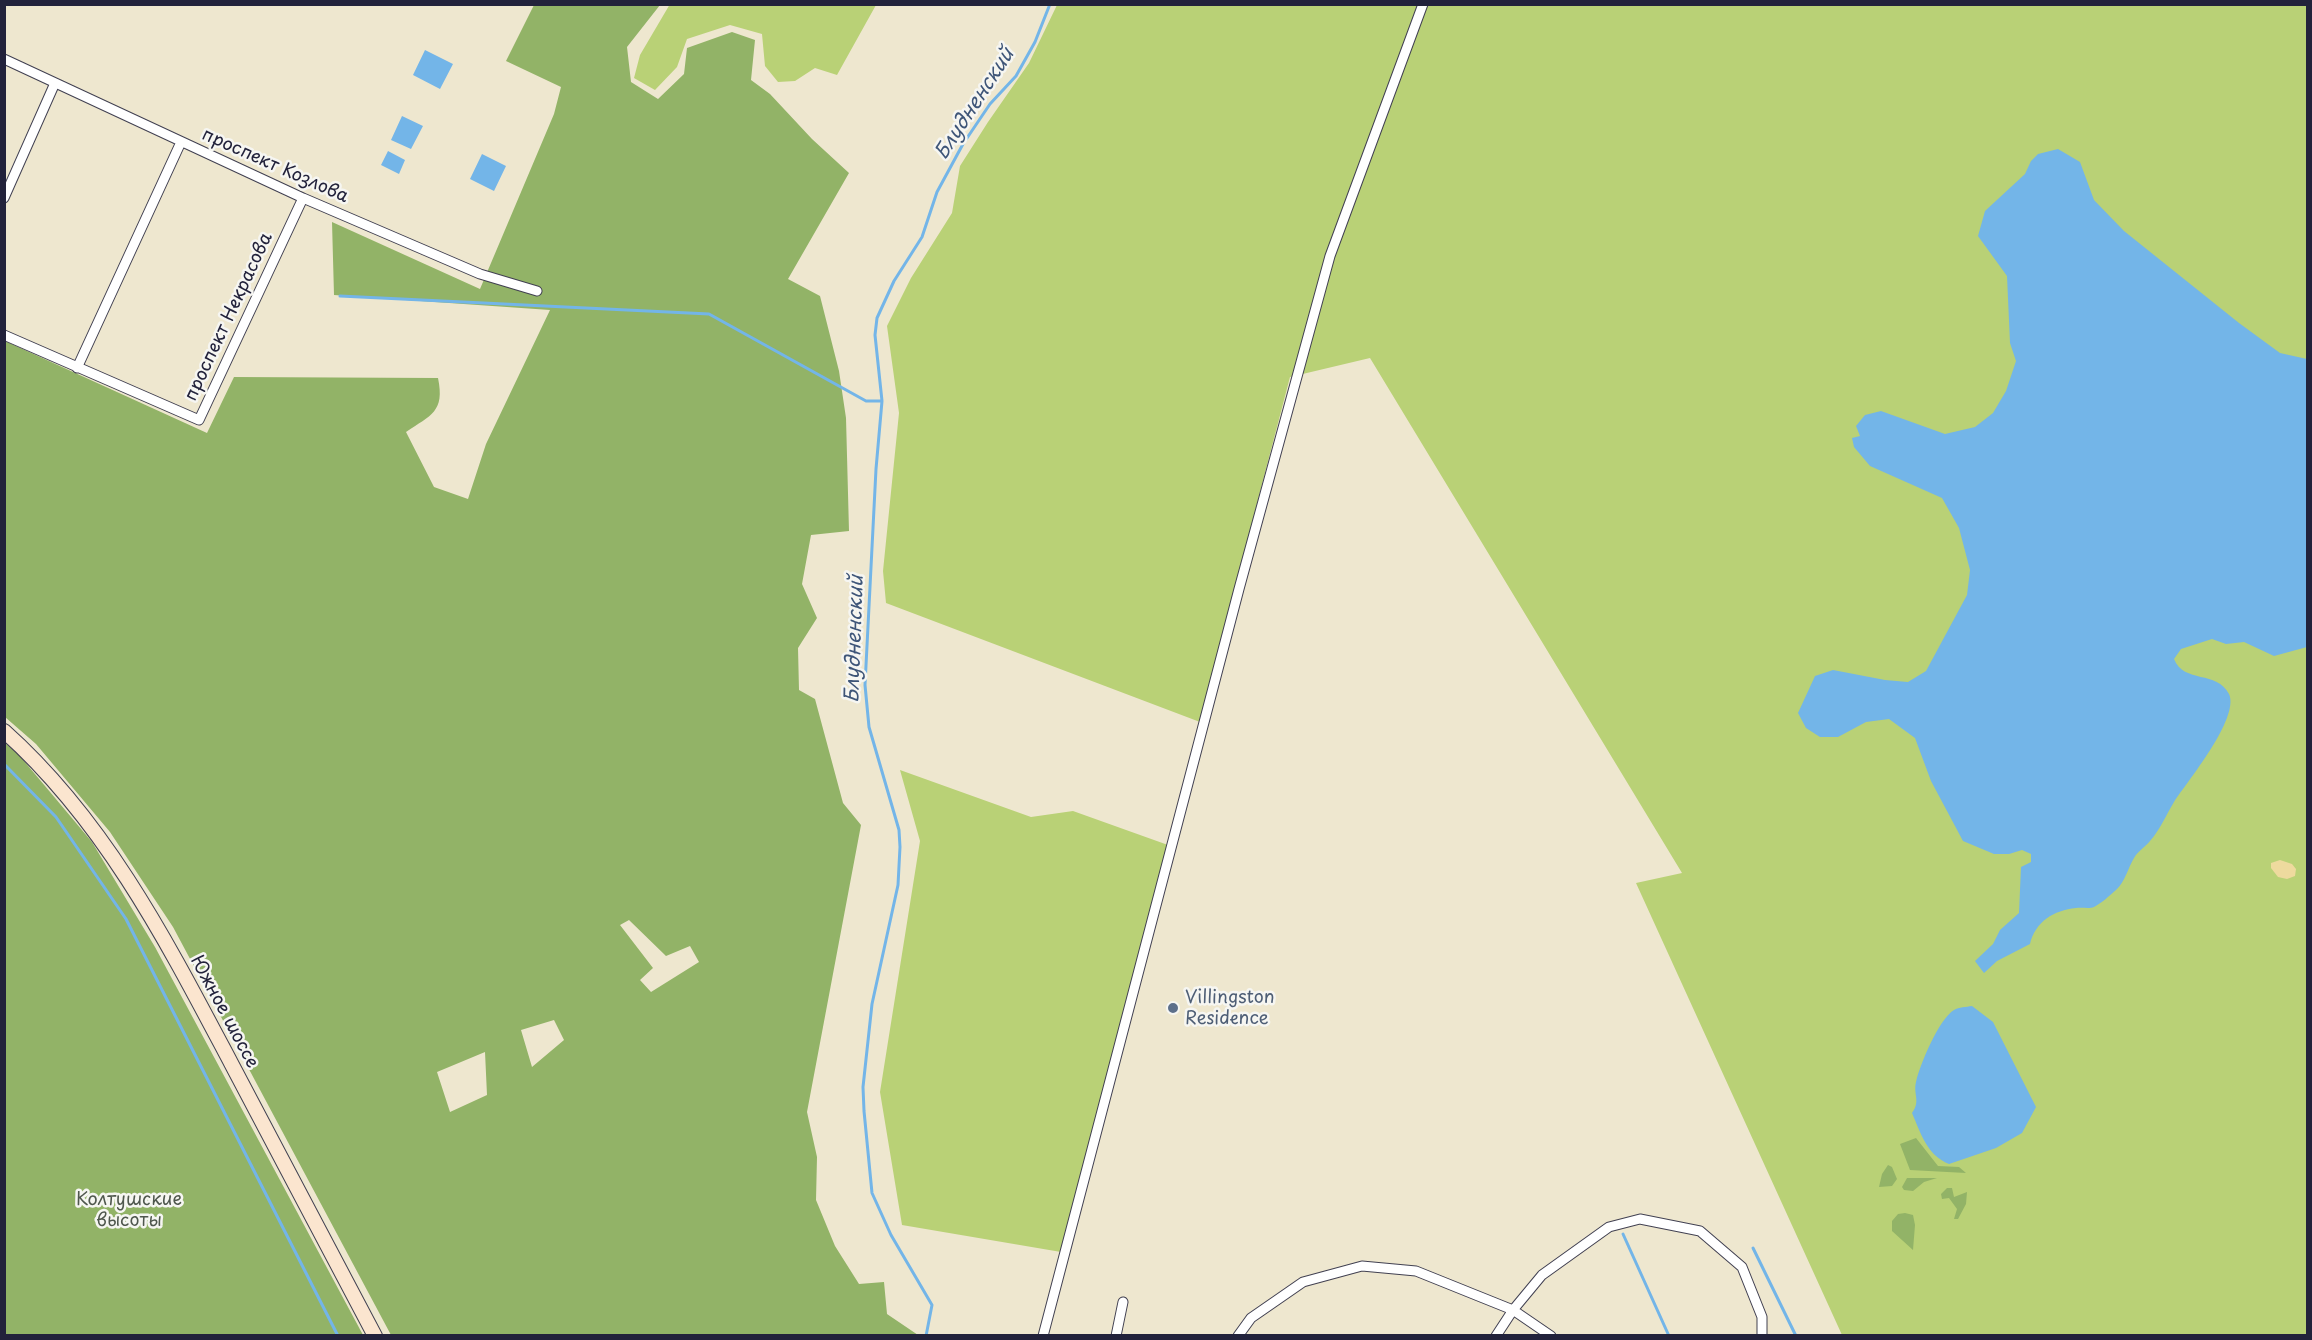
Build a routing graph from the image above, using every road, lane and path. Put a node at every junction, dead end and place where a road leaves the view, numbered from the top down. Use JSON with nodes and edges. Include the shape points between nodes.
{"nodes":[{"id":1,"x":1423,"y":4,"type":"edge"},
{"id":2,"x":4,"y":59,"type":"edge"},
{"id":3,"x":55,"y":83,"type":"junction"},
{"id":4,"x":181,"y":142,"type":"junction"},
{"id":5,"x":4,"y":198,"type":"edge"},
{"id":6,"x":303,"y":198,"type":"junction"},
{"id":7,"x":537,"y":291,"type":"dead end"},
{"id":8,"x":4,"y":335,"type":"edge"},
{"id":9,"x":78,"y":368,"type":"junction"},
{"id":10,"x":4,"y":731,"type":"edge"},
{"id":11,"x":1123,"y":1302,"type":"dead end"},
{"id":12,"x":1513,"y":1310,"type":"junction"},
{"id":13,"x":375,"y":1335,"type":"edge"},
{"id":14,"x":1043,"y":1335,"type":"edge"},
{"id":15,"x":1116,"y":1335,"type":"edge"},
{"id":16,"x":1238,"y":1335,"type":"edge"},
{"id":17,"x":1496,"y":1335,"type":"edge"},
{"id":18,"x":1551,"y":1335,"type":"edge"},
{"id":19,"x":1762,"y":1335,"type":"edge"}],
"edges":[{"from":1,"to":14,"type":"street","via":[[1330,256]]},
{"from":2,"to":3,"type":"street","name":"проспект Козлова"},
{"from":3,"to":4,"type":"street","name":"проспект Козлова"},
{"from":3,"to":5,"type":"street"},
{"from":4,"to":6,"type":"street","name":"проспект Козлова"},
{"from":4,"to":9,"type":"street"},
{"from":6,"to":7,"type":"street","name":"проспект Козлова","via":[[480,274]]},
{"from":6,"to":9,"type":"street","name":"проспект Некрасова","via":[[199,420]]},
{"from":8,"to":9,"type":"street","name":"проспект Некрасова"},
{"from":10,"to":13,"type":"street","name":"Южное шоссе","via":[[30,754],[102,840],[162,932]]},
{"from":11,"to":15,"type":"street"},
{"from":12,"to":16,"type":"street","via":[[1416,1271],[1362,1266],[1303,1282],[1251,1318]]},
{"from":12,"to":17,"type":"street"},
{"from":12,"to":18,"type":"street"},
{"from":12,"to":19,"type":"street","via":[[1542,1275],[1609,1227],[1640,1219],[1700,1232],[1742,1267],[1762,1317]]}]}
